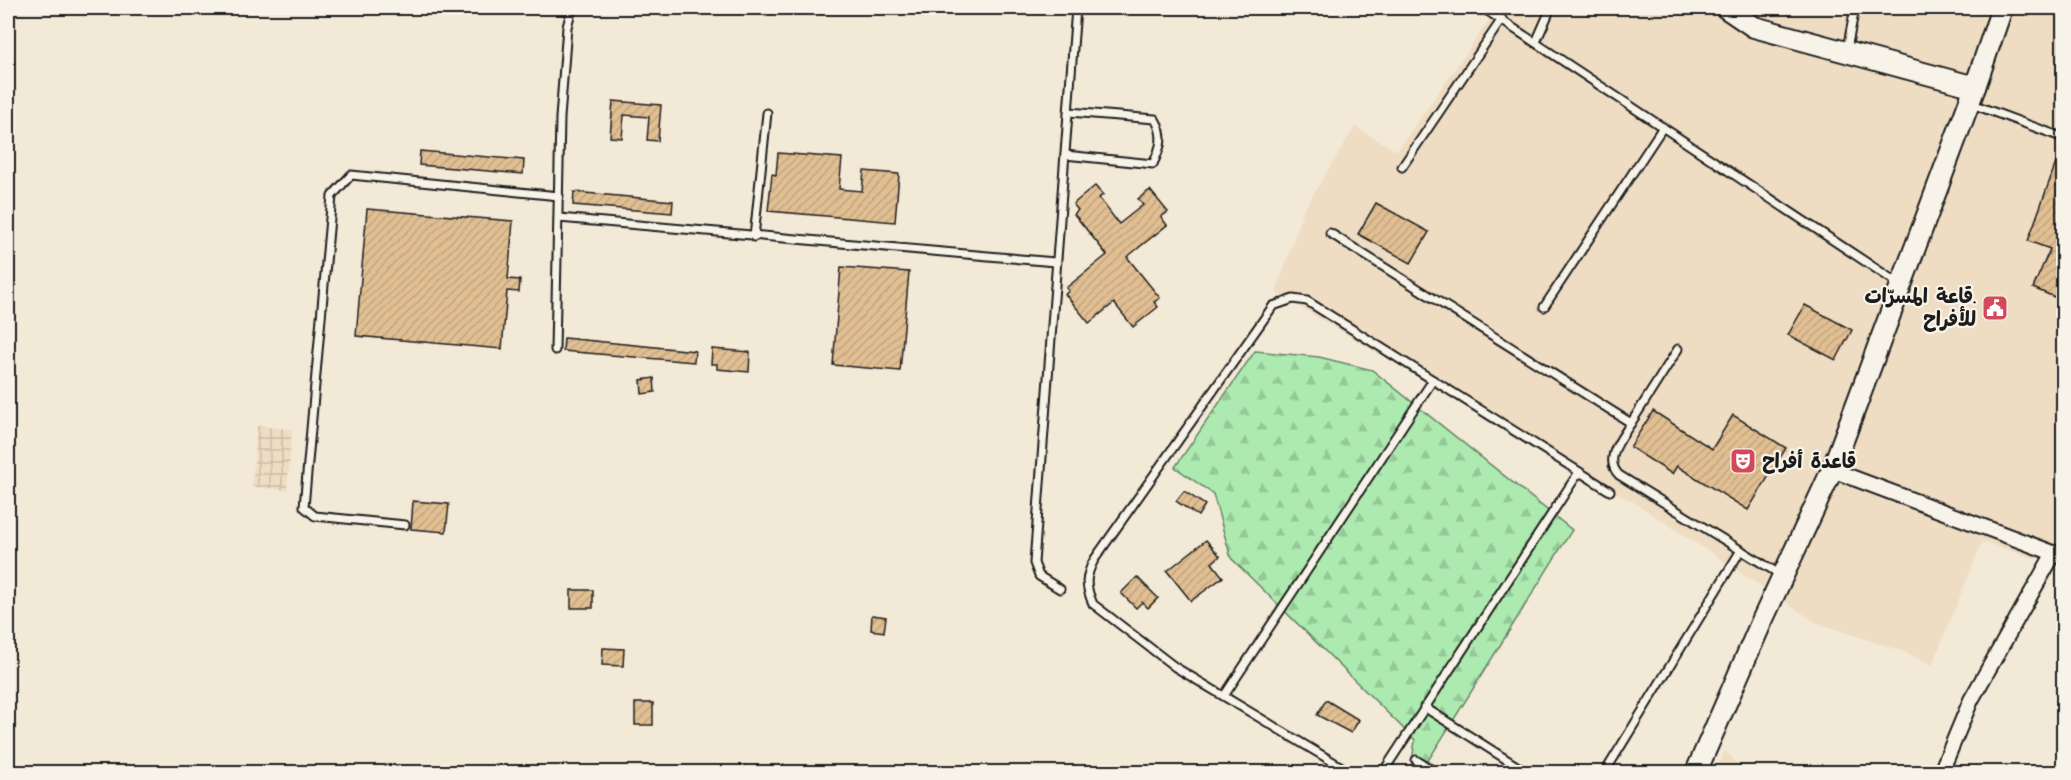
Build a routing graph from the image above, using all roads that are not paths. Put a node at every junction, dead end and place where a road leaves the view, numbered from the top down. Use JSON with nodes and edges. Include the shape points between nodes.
{"nodes":[{"id":1,"x":572,"y":8,"type":"edge"},
{"id":2,"x":1076,"y":8,"type":"edge"},
{"id":3,"x":1483,"y":8,"type":"edge"},
{"id":4,"x":1551,"y":8,"type":"edge"},
{"id":5,"x":1726,"y":8,"type":"edge"},
{"id":6,"x":1855,"y":8,"type":"edge"},
{"id":7,"x":2002,"y":8,"type":"edge"},
{"id":8,"x":1502,"y":19,"type":"junction"},
{"id":9,"x":1536,"y":42,"type":"junction"},
{"id":10,"x":1846,"y":52,"type":"junction"},
{"id":11,"x":1972,"y":95,"type":"junction"},
{"id":12,"x":1069,"y":112,"type":"junction"},
{"id":13,"x":767,"y":113,"type":"dead end"},
{"id":14,"x":1664,"y":127,"type":"junction"},
{"id":15,"x":2064,"y":138,"type":"edge"},
{"id":16,"x":1065,"y":155,"type":"junction"},
{"id":17,"x":1402,"y":167,"type":"dead end"},
{"id":18,"x":559,"y":196,"type":"junction"},
{"id":19,"x":559,"y":218,"type":"junction"},
{"id":20,"x":1330,"y":233,"type":"dead end"},
{"id":21,"x":754,"y":237,"type":"junction"},
{"id":22,"x":1055,"y":262,"type":"junction"},
{"id":23,"x":1901,"y":286,"type":"junction"},
{"id":24,"x":1544,"y":307,"type":"dead end"},
{"id":25,"x":1678,"y":349,"type":"dead end"},
{"id":26,"x":555,"y":350,"type":"dead end"},
{"id":27,"x":1433,"y":380,"type":"junction"},
{"id":28,"x":1631,"y":423,"type":"junction"},
{"id":29,"x":1832,"y":470,"type":"junction"},
{"id":30,"x":1579,"y":472,"type":"junction"},
{"id":31,"x":1610,"y":491,"type":"dead end"},
{"id":32,"x":405,"y":525,"type":"dead end"},
{"id":33,"x":1741,"y":550,"type":"junction"},
{"id":34,"x":2059,"y":555,"type":"edge"},
{"id":35,"x":1783,"y":576,"type":"junction"},
{"id":36,"x":1060,"y":589,"type":"dead end"},
{"id":37,"x":1224,"y":696,"type":"junction"},
{"id":38,"x":1424,"y":707,"type":"junction"},
{"id":39,"x":1416,"y":760,"type":"dead end"},
{"id":40,"x":1350,"y":772,"type":"edge"},
{"id":41,"x":1383,"y":772,"type":"edge"},
{"id":42,"x":1436,"y":772,"type":"edge"},
{"id":43,"x":1526,"y":772,"type":"edge"},
{"id":44,"x":1605,"y":772,"type":"edge"},
{"id":45,"x":1696,"y":772,"type":"edge"},
{"id":46,"x":1941,"y":772,"type":"edge"}],
"edges":[{"from":1,"to":18,"type":"lane","via":[[560,118]]},
{"from":2,"to":12,"type":"lane"},
{"from":3,"to":8,"type":"lane"},
{"from":4,"to":9,"type":"lane"},
{"from":5,"to":10,"type":"street","via":[[1754,27]]},
{"from":6,"to":10,"type":"lane"},
{"from":7,"to":11,"type":"street"},
{"from":8,"to":9,"type":"lane"},
{"from":8,"to":17,"type":"lane"},
{"from":9,"to":14,"type":"lane"},
{"from":10,"to":11,"type":"street"},
{"from":11,"to":15,"type":"lane"},
{"from":11,"to":23,"type":"street"},
{"from":12,"to":16,"type":"lane"},
{"from":12,"to":16,"type":"lane","via":[[1155,119],[1162,139],[1153,164]]},
{"from":13,"to":21,"type":"lane"},
{"from":14,"to":23,"type":"lane"},
{"from":14,"to":24,"type":"lane"},
{"from":16,"to":22,"type":"lane"},
{"from":18,"to":19,"type":"lane"},
{"from":18,"to":32,"type":"lane","via":[[351,175],[332,196],[304,507],[315,516]]},
{"from":19,"to":21,"type":"lane"},
{"from":19,"to":26,"type":"lane"},
{"from":20,"to":28,"type":"lane"},
{"from":21,"to":22,"type":"lane"},
{"from":22,"to":36,"type":"lane","via":[[1034,563],[1039,576]]},
{"from":23,"to":29,"type":"street"},
{"from":25,"to":28,"type":"lane"},
{"from":27,"to":30,"type":"lane"},
{"from":27,"to":37,"type":"lane"},
{"from":27,"to":37,"type":"lane","via":[[1307,301],[1281,301],[1273,306],[1094,560],[1085,576],[1093,604],[1175,667]]},
{"from":28,"to":33,"type":"lane","via":[[1611,459],[1612,468]]},
{"from":29,"to":34,"type":"street"},
{"from":29,"to":35,"type":"street"},
{"from":30,"to":31,"type":"lane"},
{"from":30,"to":38,"type":"lane"},
{"from":33,"to":35,"type":"lane"},
{"from":33,"to":44,"type":"lane"},
{"from":34,"to":46,"type":"street","via":[[1971,700]]},
{"from":35,"to":45,"type":"street"},
{"from":37,"to":40,"type":"lane"},
{"from":38,"to":41,"type":"lane"},
{"from":38,"to":43,"type":"lane"},
{"from":39,"to":42,"type":"lane"}]}
